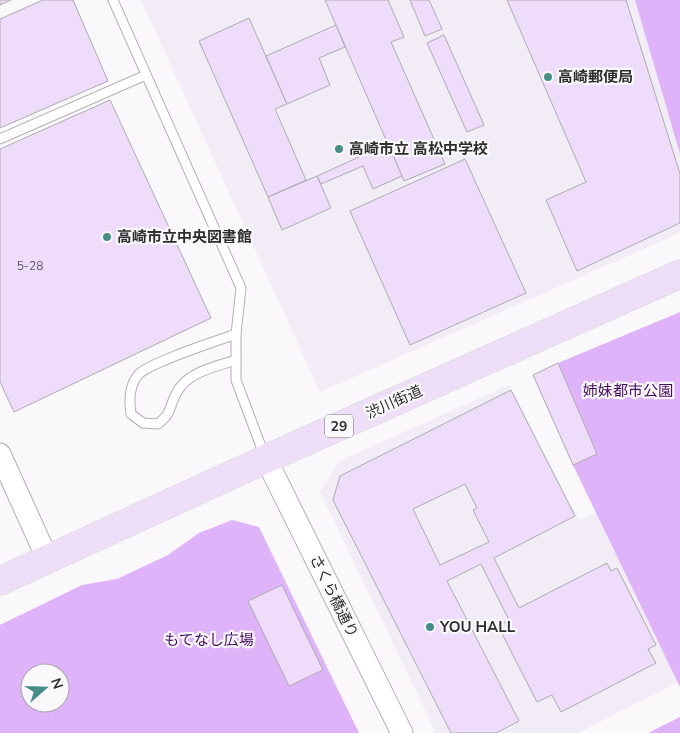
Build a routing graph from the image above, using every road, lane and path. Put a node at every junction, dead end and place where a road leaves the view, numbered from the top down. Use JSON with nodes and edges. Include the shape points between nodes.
{"nodes":[{"id":1,"x":112,"y":0,"type":"edge"},
{"id":2,"x":146,"y":75,"type":"junction"},
{"id":3,"x":0,"y":139,"type":"edge"},
{"id":4,"x":680,"y":274,"type":"edge"},
{"id":5,"x":236,"y":334,"type":"junction"},
{"id":6,"x":236,"y":360,"type":"junction"},
{"id":7,"x":0,"y":454,"type":"edge"},
{"id":8,"x":266,"y":459,"type":"junction"},
{"id":9,"x":47,"y":558,"type":"junction"},
{"id":10,"x":0,"y":581,"type":"edge"},
{"id":11,"x":402,"y":733,"type":"edge"}],
"edges":[{"from":1,"to":2,"type":"lane"},
{"from":2,"to":3,"type":"lane"},
{"from":2,"to":5,"type":"lane","via":[[241,288]]},
{"from":4,"to":8,"type":"main road","name":"渋川街道","number":"29"},
{"from":5,"to":6,"type":"lane"},
{"from":5,"to":6,"type":"lane","via":[[166,360],[139,374],[128,396],[131,414],[143,423],[158,424],[170,414],[176,393],[191,376]]},
{"from":6,"to":8,"type":"lane","via":[[236,380]]},
{"from":7,"to":9,"type":"street"},
{"from":8,"to":9,"type":"main road","name":"渋川街道","number":"29"},
{"from":8,"to":11,"type":"street","name":"さくら橋通り"},
{"from":9,"to":10,"type":"main road","name":"渋川街道","number":"29"}]}
